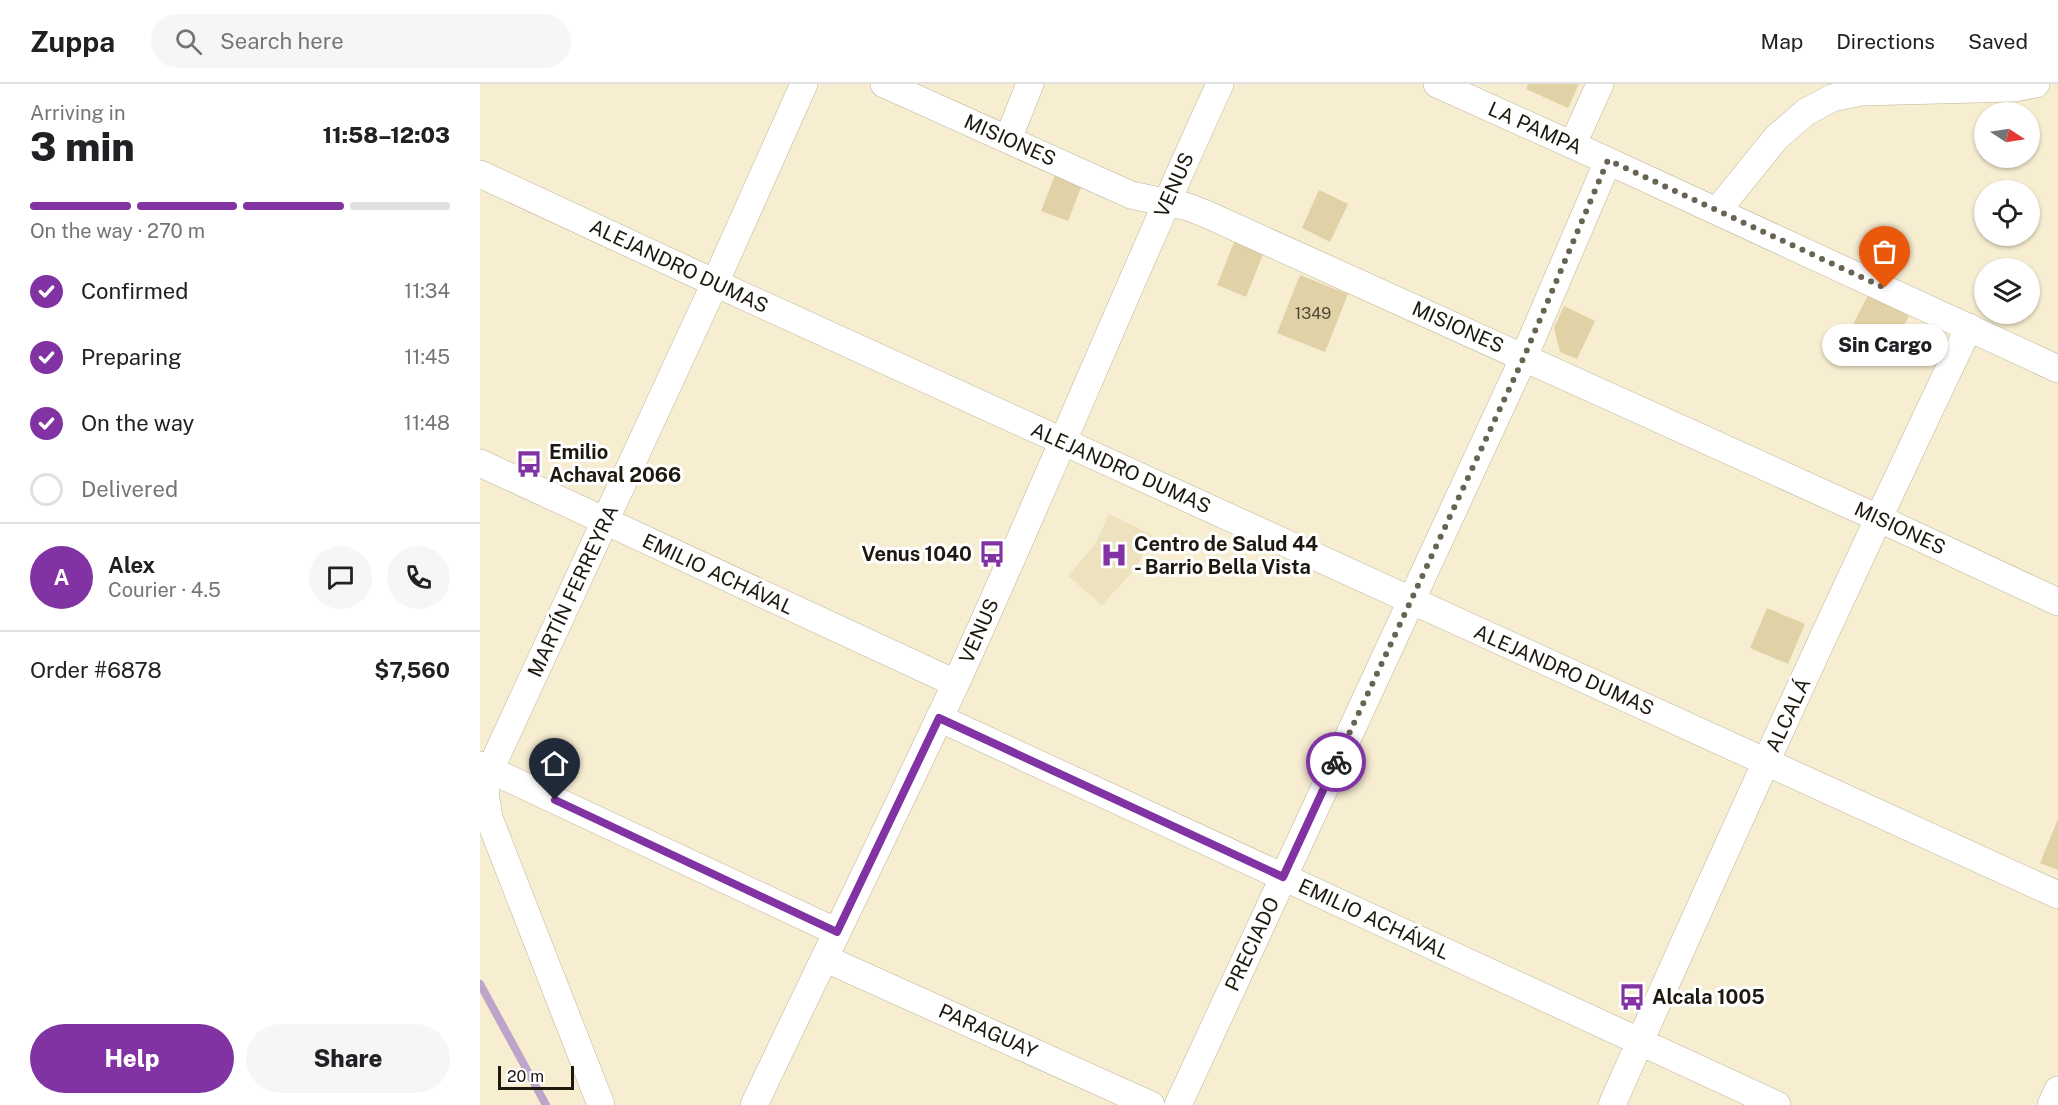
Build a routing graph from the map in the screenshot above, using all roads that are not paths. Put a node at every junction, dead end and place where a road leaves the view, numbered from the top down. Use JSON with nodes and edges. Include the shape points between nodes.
{"nodes":[{"id":1,"x":804,"y":84,"type":"edge"},
{"id":2,"x":884,"y":84,"type":"edge"},
{"id":3,"x":1030,"y":84,"type":"edge"},
{"id":4,"x":1220,"y":84,"type":"edge"},
{"id":5,"x":1437,"y":84,"type":"edge"},
{"id":6,"x":1600,"y":84,"type":"edge"},
{"id":7,"x":2036,"y":84,"type":"edge"},
{"id":8,"x":1008,"y":139,"type":"junction"},
{"id":9,"x":1573,"y":144,"type":"junction"},
{"id":10,"x":1608,"y":160,"type":"junction"},
{"id":11,"x":480,"y":174,"type":"edge"},
{"id":12,"x":1166,"y":202,"type":"junction"},
{"id":13,"x":1717,"y":211,"type":"junction"},
{"id":14,"x":715,"y":284,"type":"junction"},
{"id":15,"x":1969,"y":327,"type":"junction"},
{"id":16,"x":1524,"y":357,"type":"junction"},
{"id":17,"x":2058,"y":369,"type":"edge"},
{"id":18,"x":1064,"y":442,"type":"junction"},
{"id":19,"x":480,"y":464,"type":"edge"},
{"id":20,"x":1878,"y":518,"type":"junction"},
{"id":21,"x":605,"y":521,"type":"junction"},
{"id":22,"x":1411,"y":600,"type":"junction"},
{"id":23,"x":2058,"y":602,"type":"edge"},
{"id":24,"x":955,"y":683,"type":"junction"},
{"id":25,"x":939,"y":718,"type":"junction"},
{"id":26,"x":1767,"y":762,"type":"junction"},
{"id":27,"x":485,"y":767,"type":"edge"},
{"id":28,"x":1283,"y":877,"type":"junction"},
{"id":29,"x":2058,"y":895,"type":"edge"},
{"id":30,"x":837,"y":932,"type":"junction"},
{"id":31,"x":824,"y":958,"type":"junction"},
{"id":32,"x":1640,"y":1042,"type":"junction"},
{"id":33,"x":2058,"y":1090,"type":"edge"},
{"id":34,"x":601,"y":1105,"type":"edge"},
{"id":35,"x":754,"y":1105,"type":"edge"},
{"id":36,"x":1151,"y":1105,"type":"edge"},
{"id":37,"x":1178,"y":1105,"type":"edge"},
{"id":38,"x":1612,"y":1105,"type":"edge"},
{"id":39,"x":1777,"y":1105,"type":"edge"},
{"id":40,"x":2051,"y":1105,"type":"edge"}],
"edges":[{"from":1,"to":14,"type":"street","name":"MARTÍN FERREYRA"},
{"from":2,"to":8,"type":"street","name":"MISIONES"},
{"from":3,"to":8,"type":"street"},
{"from":4,"to":12,"type":"street","name":"VENUS"},
{"from":5,"to":9,"type":"street","name":"LA PAMPA"},
{"from":6,"to":9,"type":"street"},
{"from":7,"to":13,"type":"street","via":[[2015,88],[1862,92],[1832,98],[1806,112],[1776,138]]},
{"from":8,"to":12,"type":"street","name":"MISIONES","via":[[1131,195]]},
{"from":9,"to":10,"type":"street","name":"LA PAMPA"},
{"from":10,"to":13,"type":"street","name":"LA PAMPA"},
{"from":10,"to":16,"type":"street","name":"PRECIADO"},
{"from":11,"to":14,"type":"street","name":"ALEJANDRO DUMAS"},
{"from":12,"to":16,"type":"street","name":"MISIONES","via":[[1206,214]]},
{"from":12,"to":18,"type":"street","name":"VENUS"},
{"from":13,"to":15,"type":"street","name":"LA PAMPA"},
{"from":14,"to":18,"type":"street","name":"ALEJANDRO DUMAS"},
{"from":14,"to":21,"type":"street","name":"MARTÍN FERREYRA"},
{"from":15,"to":17,"type":"street","name":"LA PAMPA"},
{"from":15,"to":20,"type":"street","name":"ALCALÁ"},
{"from":16,"to":20,"type":"street","name":"MISIONES"},
{"from":16,"to":22,"type":"street","name":"PRECIADO"},
{"from":18,"to":22,"type":"street","name":"ALEJANDRO DUMAS"},
{"from":18,"to":24,"type":"street","name":"VENUS"},
{"from":19,"to":21,"type":"street","name":"EMILIO ACHÁVAL"},
{"from":20,"to":23,"type":"street","name":"MISIONES"},
{"from":20,"to":26,"type":"street","name":"ALCALÁ"},
{"from":21,"to":24,"type":"street","name":"EMILIO ACHÁVAL"},
{"from":21,"to":27,"type":"street","name":"MARTÍN FERREYRA"},
{"from":22,"to":26,"type":"street","name":"ALEJANDRO DUMAS"},
{"from":22,"to":28,"type":"street","name":"PRECIADO"},
{"from":24,"to":25,"type":"street","name":"VENUS"},
{"from":25,"to":28,"type":"street","name":"EMILIO ACHÁVAL"},
{"from":25,"to":30,"type":"street","name":"VENUS"},
{"from":26,"to":29,"type":"street","name":"ALEJANDRO DUMAS"},
{"from":26,"to":32,"type":"street","name":"ALCALÁ"},
{"from":27,"to":30,"type":"street"},
{"from":27,"to":34,"type":"street","name":"MARTÍN FERREYRA","via":[[484,793],[489,818]]},
{"from":28,"to":32,"type":"street","name":"EMILIO ACHÁVAL"},
{"from":28,"to":37,"type":"street","name":"PRECIADO"},
{"from":30,"to":31,"type":"street","name":"VENUS"},
{"from":31,"to":35,"type":"street","name":"VENUS"},
{"from":31,"to":36,"type":"street","name":"PARAGUAY"},
{"from":32,"to":38,"type":"street","name":"ALCALÁ"},
{"from":32,"to":39,"type":"street","name":"EMILIO ACHÁVAL"},
{"from":33,"to":40,"type":"street"}]}
